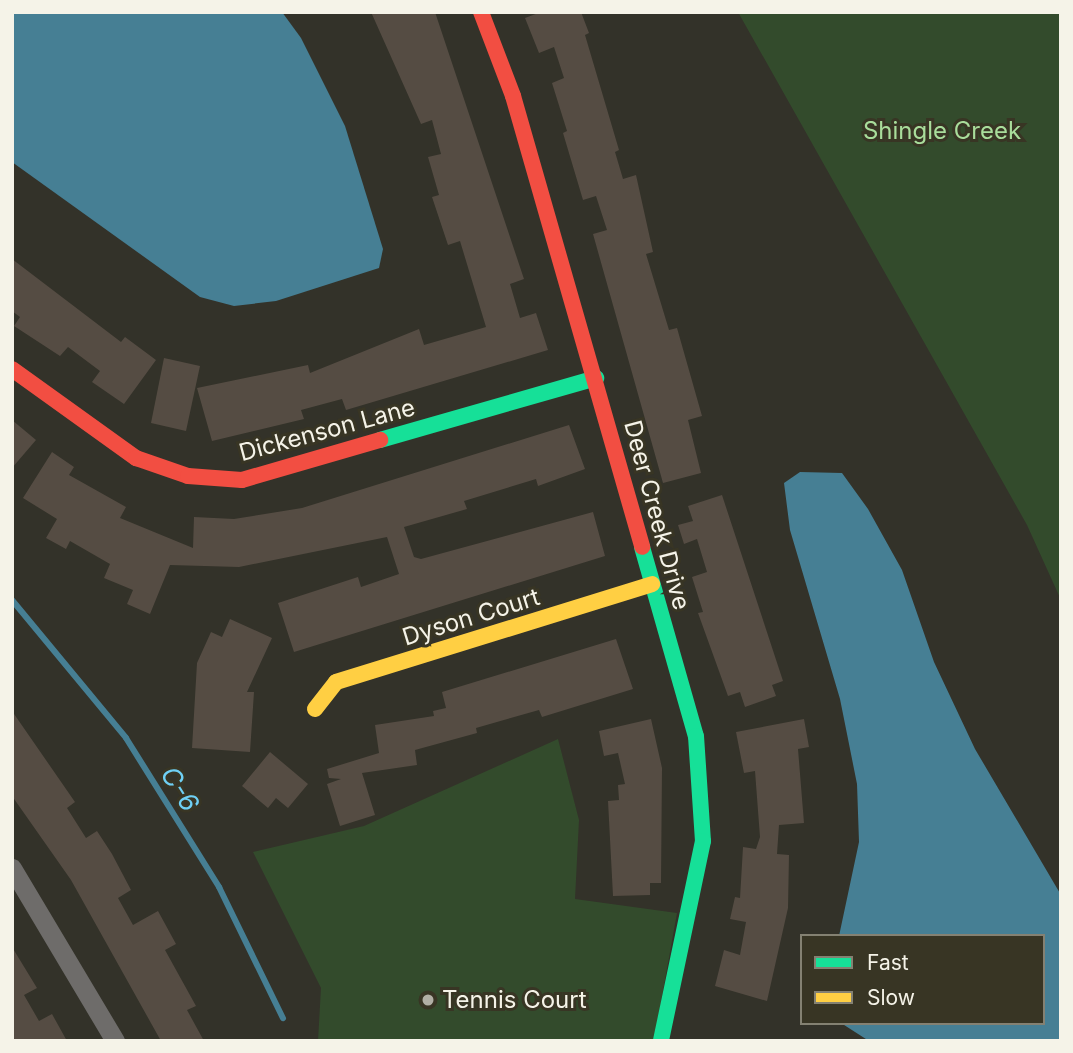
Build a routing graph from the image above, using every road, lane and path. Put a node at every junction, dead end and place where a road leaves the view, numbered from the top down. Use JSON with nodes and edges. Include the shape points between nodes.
{"nodes":[{"id":1,"x":481,"y":12,"type":"edge"},
{"id":2,"x":12,"y":369,"type":"edge"},
{"id":3,"x":596,"y":378,"type":"junction"},
{"id":4,"x":652,"y":584,"type":"junction"},
{"id":5,"x":315,"y":709,"type":"dead end"},
{"id":6,"x":12,"y":868,"type":"edge"},
{"id":7,"x":115,"y":1041,"type":"edge"},
{"id":8,"x":661,"y":1041,"type":"edge"}],
"edges":[{"from":1,"to":3,"type":"street","name":"Deer Creek Drive","via":[[513,96]]},
{"from":2,"to":3,"type":"street","name":"Dickenson Lane","via":[[136,458],[188,476],[242,480]]},
{"from":3,"to":4,"type":"street","name":"Deer Creek Drive"},
{"from":4,"to":5,"type":"street","name":"Dyson Court","via":[[337,682]]},
{"from":4,"to":8,"type":"street","name":"Deer Creek Drive","via":[[696,736],[703,841]]},
{"from":6,"to":7,"type":"street"}]}
